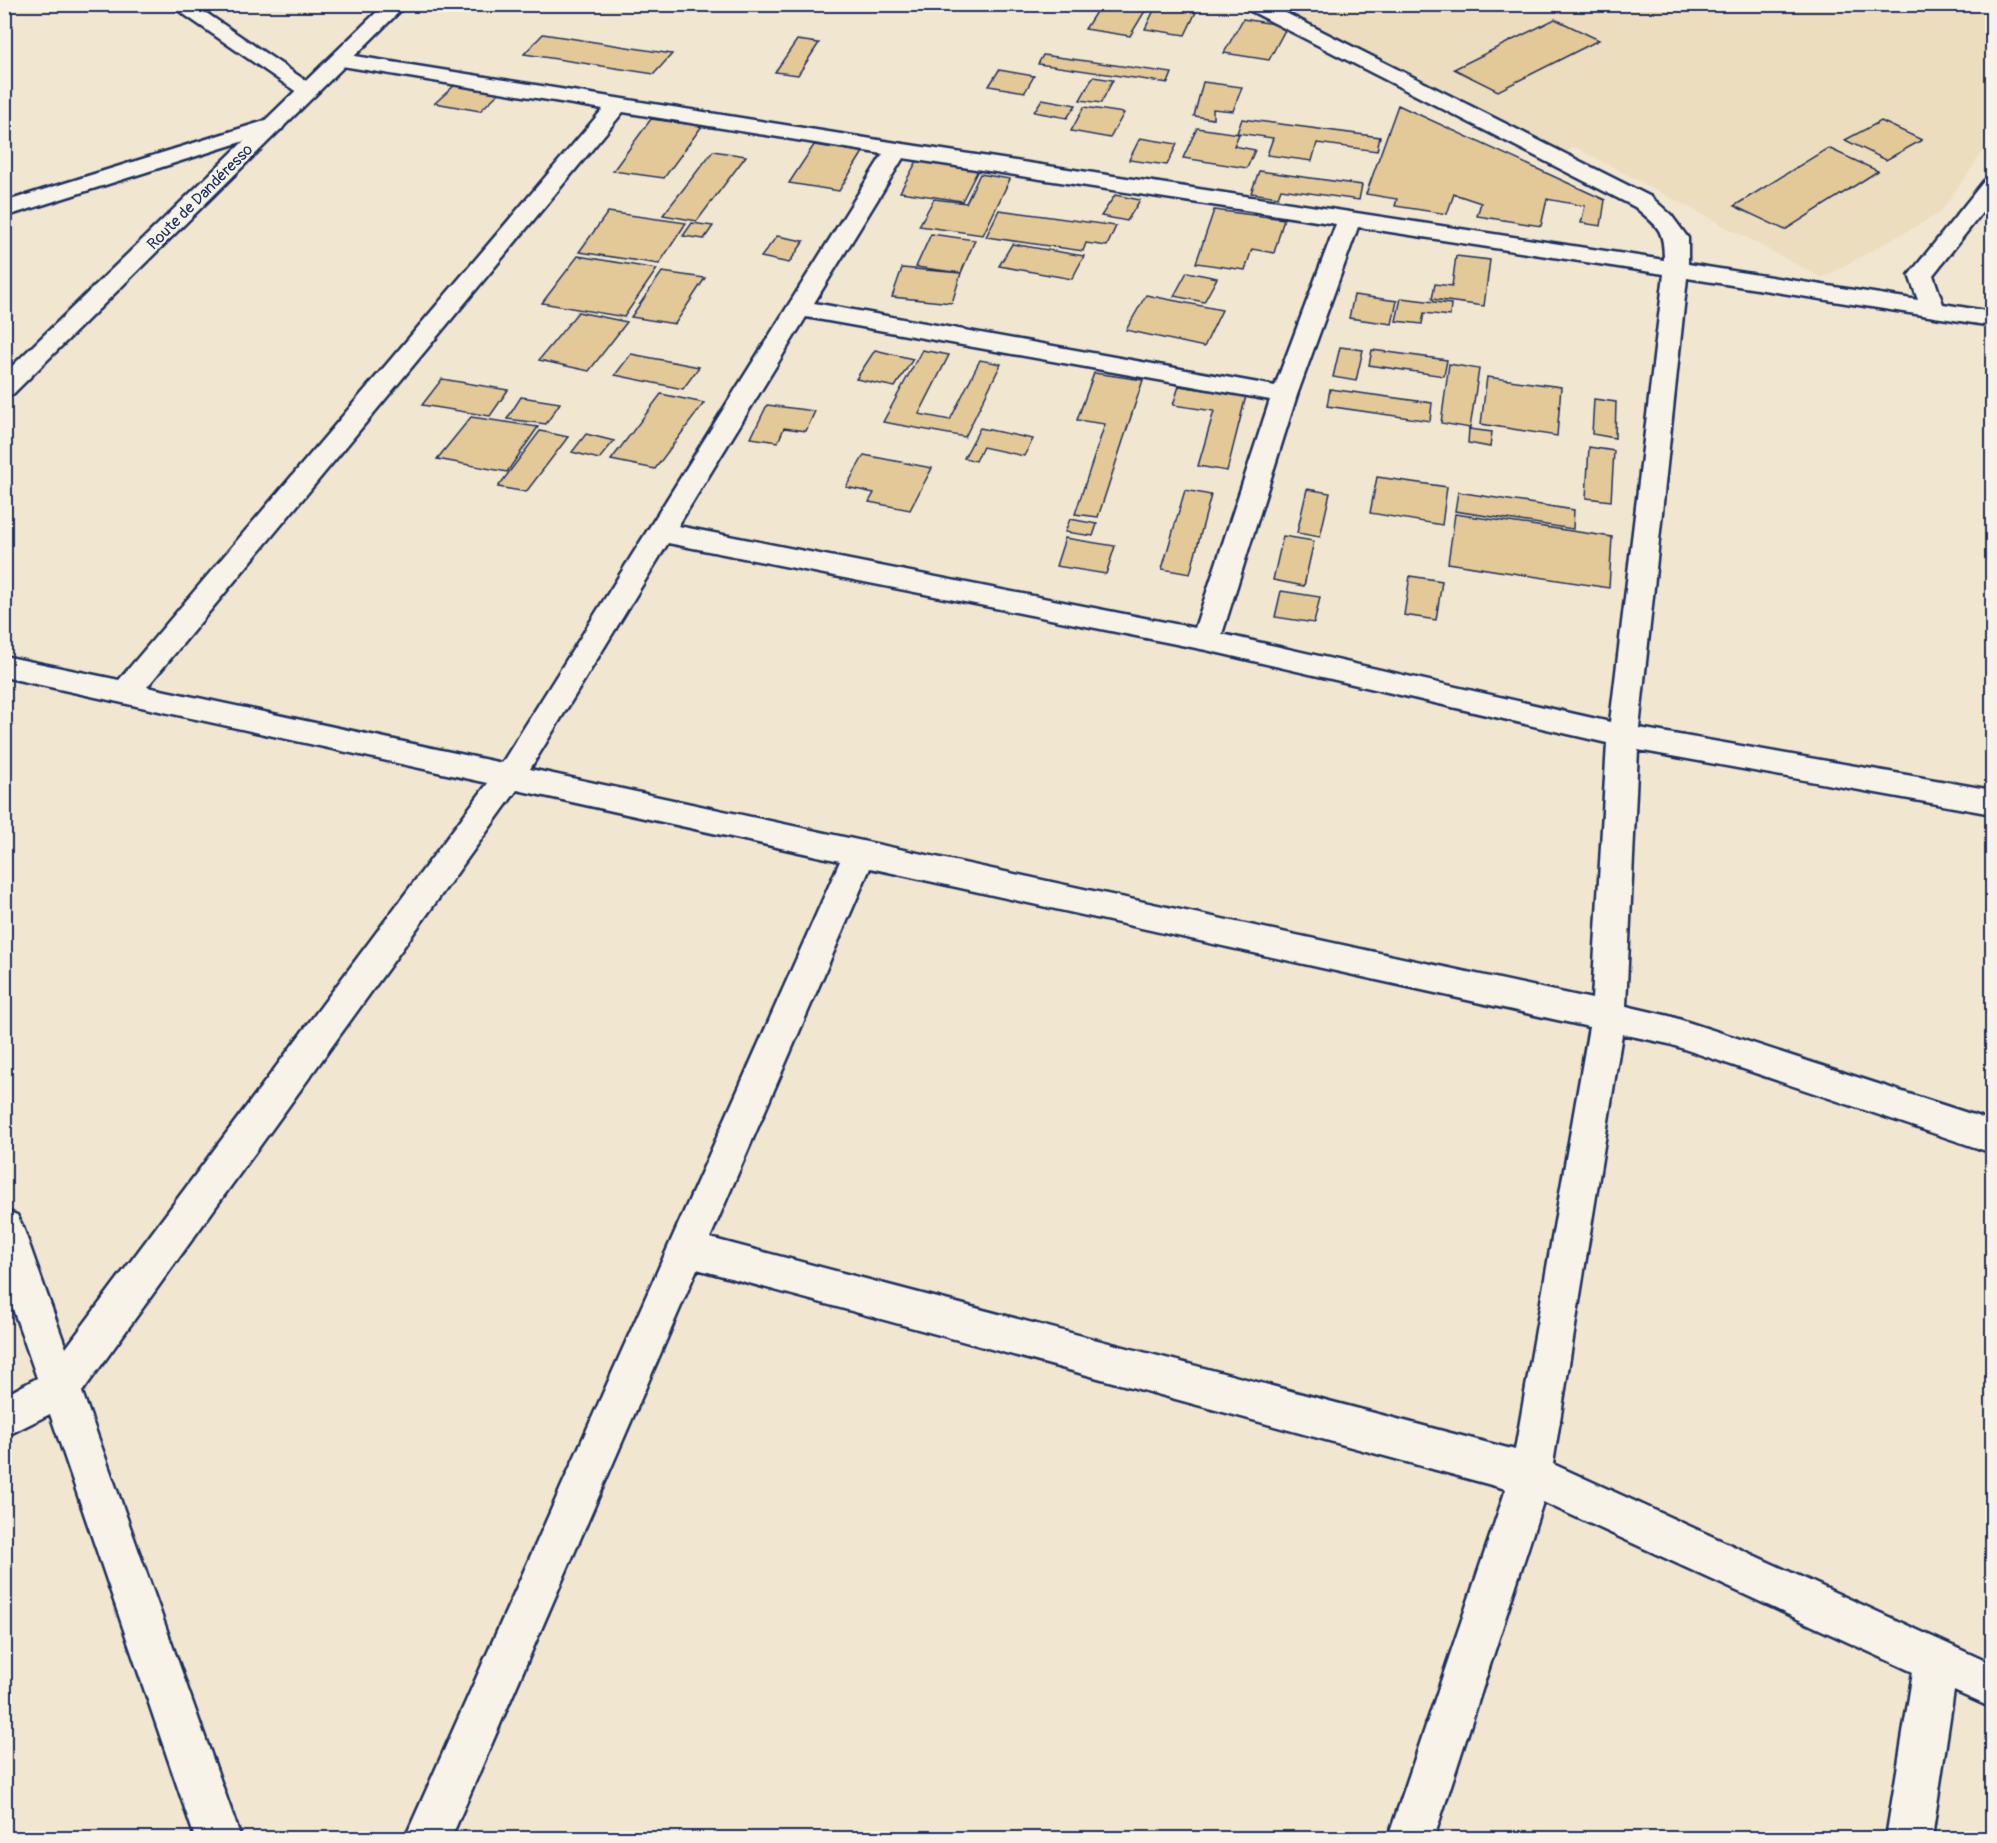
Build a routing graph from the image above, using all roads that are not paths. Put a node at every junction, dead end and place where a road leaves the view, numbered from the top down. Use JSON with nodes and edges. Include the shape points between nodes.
{"nodes":[{"id":1,"x":179,"y":4,"type":"edge"},
{"id":2,"x":397,"y":4,"type":"edge"},
{"id":3,"x":1252,"y":4,"type":"edge"},
{"id":4,"x":342,"y":60,"type":"junction"},
{"id":5,"x":308,"y":91,"type":"junction"},
{"id":6,"x":618,"y":105,"type":"junction"},
{"id":7,"x":274,"y":124,"type":"junction"},
{"id":8,"x":897,"y":150,"type":"junction"},
{"id":9,"x":1992,"y":186,"type":"edge"},
{"id":10,"x":4,"y":210,"type":"edge"},
{"id":11,"x":1349,"y":220,"type":"junction"},
{"id":12,"x":1676,"y":269,"type":"junction"},
{"id":13,"x":799,"y":308,"type":"junction"},
{"id":14,"x":1933,"y":309,"type":"junction"},
{"id":15,"x":1992,"y":319,"type":"edge"},
{"id":16,"x":4,"y":389,"type":"edge"},
{"id":17,"x":1284,"y":395,"type":"junction"},
{"id":18,"x":661,"y":532,"type":"junction"},
{"id":19,"x":1206,"y":640,"type":"junction"},
{"id":20,"x":4,"y":666,"type":"edge"},
{"id":21,"x":126,"y":692,"type":"junction"},
{"id":22,"x":1623,"y":736,"type":"junction"},
{"id":23,"x":510,"y":776,"type":"junction"},
{"id":24,"x":1992,"y":802,"type":"edge"},
{"id":25,"x":860,"y":853,"type":"junction"},
{"id":26,"x":1608,"y":1017,"type":"junction"},
{"id":27,"x":1992,"y":1137,"type":"edge"},
{"id":28,"x":4,"y":1227,"type":"edge"},
{"id":29,"x":687,"y":1249,"type":"junction"},
{"id":30,"x":62,"y":1386,"type":"junction"},
{"id":31,"x":4,"y":1418,"type":"edge"},
{"id":32,"x":1531,"y":1475,"type":"junction"},
{"id":33,"x":1937,"y":1660,"type":"junction"},
{"id":34,"x":1992,"y":1686,"type":"edge"},
{"id":35,"x":219,"y":1839,"type":"edge"},
{"id":36,"x":428,"y":1839,"type":"edge"},
{"id":37,"x":1411,"y":1839,"type":"edge"},
{"id":38,"x":1909,"y":1839,"type":"edge"}],
"edges":[{"from":1,"to":5,"type":"street"},
{"from":2,"to":4,"type":"street","name":"Route de Dandéresso"},
{"from":3,"to":12,"type":"street","via":[[1643,202],[1676,238]]},
{"from":4,"to":5,"type":"street","name":"Route de Dandéresso"},
{"from":4,"to":6,"type":"street"},
{"from":5,"to":7,"type":"street","name":"Route de Dandéresso"},
{"from":6,"to":8,"type":"street"},
{"from":6,"to":21,"type":"street"},
{"from":7,"to":10,"type":"street"},
{"from":7,"to":16,"type":"street","name":"Route de Dandéresso"},
{"from":8,"to":11,"type":"street"},
{"from":8,"to":13,"type":"street"},
{"from":9,"to":14,"type":"street","via":[[1921,275]]},
{"from":11,"to":12,"type":"street"},
{"from":11,"to":17,"type":"street"},
{"from":12,"to":14,"type":"street"},
{"from":12,"to":22,"type":"street"},
{"from":13,"to":17,"type":"street"},
{"from":13,"to":18,"type":"street"},
{"from":14,"to":15,"type":"street"},
{"from":17,"to":19,"type":"street"},
{"from":18,"to":19,"type":"street"},
{"from":18,"to":23,"type":"street"},
{"from":19,"to":22,"type":"street"},
{"from":20,"to":21,"type":"street"},
{"from":21,"to":23,"type":"street"},
{"from":22,"to":24,"type":"street"},
{"from":22,"to":26,"type":"street"},
{"from":23,"to":25,"type":"street"},
{"from":23,"to":30,"type":"street"},
{"from":25,"to":26,"type":"street"},
{"from":25,"to":29,"type":"street"},
{"from":26,"to":27,"type":"street","via":[[1669,1030]]},
{"from":26,"to":32,"type":"street"},
{"from":28,"to":30,"type":"street"},
{"from":29,"to":32,"type":"street"},
{"from":29,"to":36,"type":"street"},
{"from":30,"to":31,"type":"street"},
{"from":30,"to":35,"type":"street"},
{"from":32,"to":33,"type":"street"},
{"from":32,"to":37,"type":"street"},
{"from":33,"to":34,"type":"street"},
{"from":33,"to":38,"type":"street"}]}
